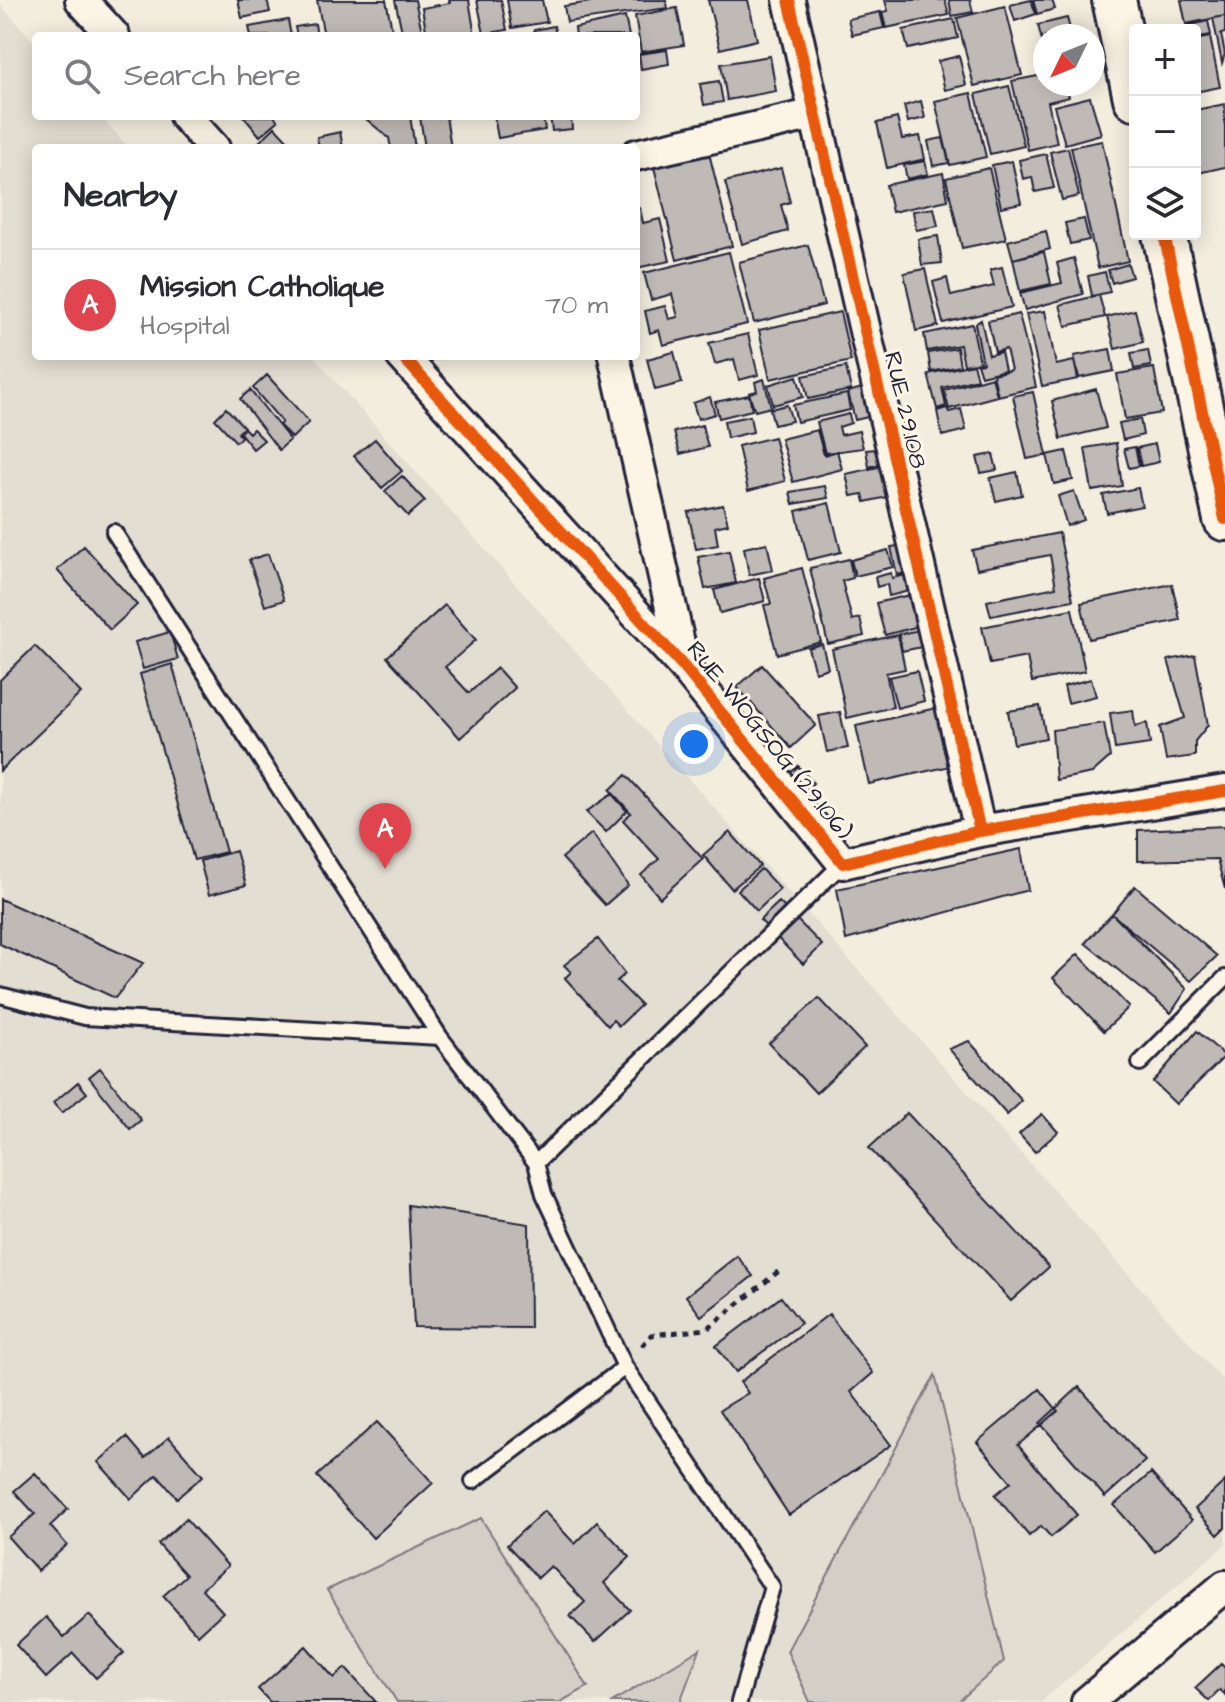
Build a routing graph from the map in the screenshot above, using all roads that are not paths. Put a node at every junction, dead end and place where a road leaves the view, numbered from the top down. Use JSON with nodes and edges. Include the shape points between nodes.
{"nodes":[{"id":1,"x":81,"y":0,"type":"edge"},
{"id":2,"x":789,"y":0,"type":"edge"},
{"id":3,"x":1114,"y":0,"type":"edge"},
{"id":4,"x":110,"y":32,"type":"edge"},
{"id":5,"x":1135,"y":96,"type":"edge"},
{"id":6,"x":815,"y":114,"type":"junction"},
{"id":7,"x":189,"y":120,"type":"edge"},
{"id":8,"x":210,"y":144,"type":"edge"},
{"id":9,"x":640,"y":154,"type":"edge"},
{"id":10,"x":1165,"y":240,"type":"edge"},
{"id":11,"x":406,"y":360,"type":"edge"},
{"id":12,"x":615,"y":360,"type":"edge"},
{"id":13,"x":1225,"y":517,"type":"edge"},
{"id":14,"x":114,"y":532,"type":"dead end"},
{"id":15,"x":684,"y":667,"type":"junction"},
{"id":16,"x":1225,"y":791,"type":"edge"},
{"id":17,"x":980,"y":831,"type":"junction"},
{"id":18,"x":843,"y":863,"type":"junction"},
{"id":19,"x":1225,"y":978,"type":"edge"},
{"id":20,"x":0,"y":995,"type":"edge"},
{"id":21,"x":440,"y":1037,"type":"junction"},
{"id":22,"x":1140,"y":1063,"type":"dead end"},
{"id":23,"x":536,"y":1163,"type":"junction"},
{"id":24,"x":625,"y":1367,"type":"junction"},
{"id":25,"x":473,"y":1481,"type":"dead end"},
{"id":26,"x":1225,"y":1586,"type":"edge"},
{"id":27,"x":739,"y":1702,"type":"edge"},
{"id":28,"x":1087,"y":1702,"type":"edge"}],
"edges":[{"from":1,"to":4,"type":"street"},
{"from":2,"to":6,"type":"street","name":"RUE 29.108"},
{"from":3,"to":5,"type":"street"},
{"from":6,"to":9,"type":"street"},
{"from":6,"to":17,"type":"street","name":"RUE 29.108"},
{"from":7,"to":8,"type":"street"},
{"from":10,"to":13,"type":"street"},
{"from":11,"to":15,"type":"street","name":"RUE WOGSOG (29.106)"},
{"from":12,"to":15,"type":"street"},
{"from":14,"to":21,"type":"lane"},
{"from":15,"to":18,"type":"street","name":"RUE WOGSOG (29.106)"},
{"from":16,"to":17,"type":"street","name":"RUE WOGSOG (29.106)"},
{"from":17,"to":18,"type":"street","name":"RUE WOGSOG (29.106)"},
{"from":18,"to":23,"type":"lane"},
{"from":19,"to":22,"type":"lane"},
{"from":20,"to":21,"type":"lane","via":[[85,1017]]},
{"from":21,"to":23,"type":"lane"},
{"from":23,"to":24,"type":"lane","via":[[544,1194]]},
{"from":24,"to":25,"type":"lane"},
{"from":24,"to":27,"type":"lane","via":[[772,1587]]},
{"from":26,"to":28,"type":"street"}]}
